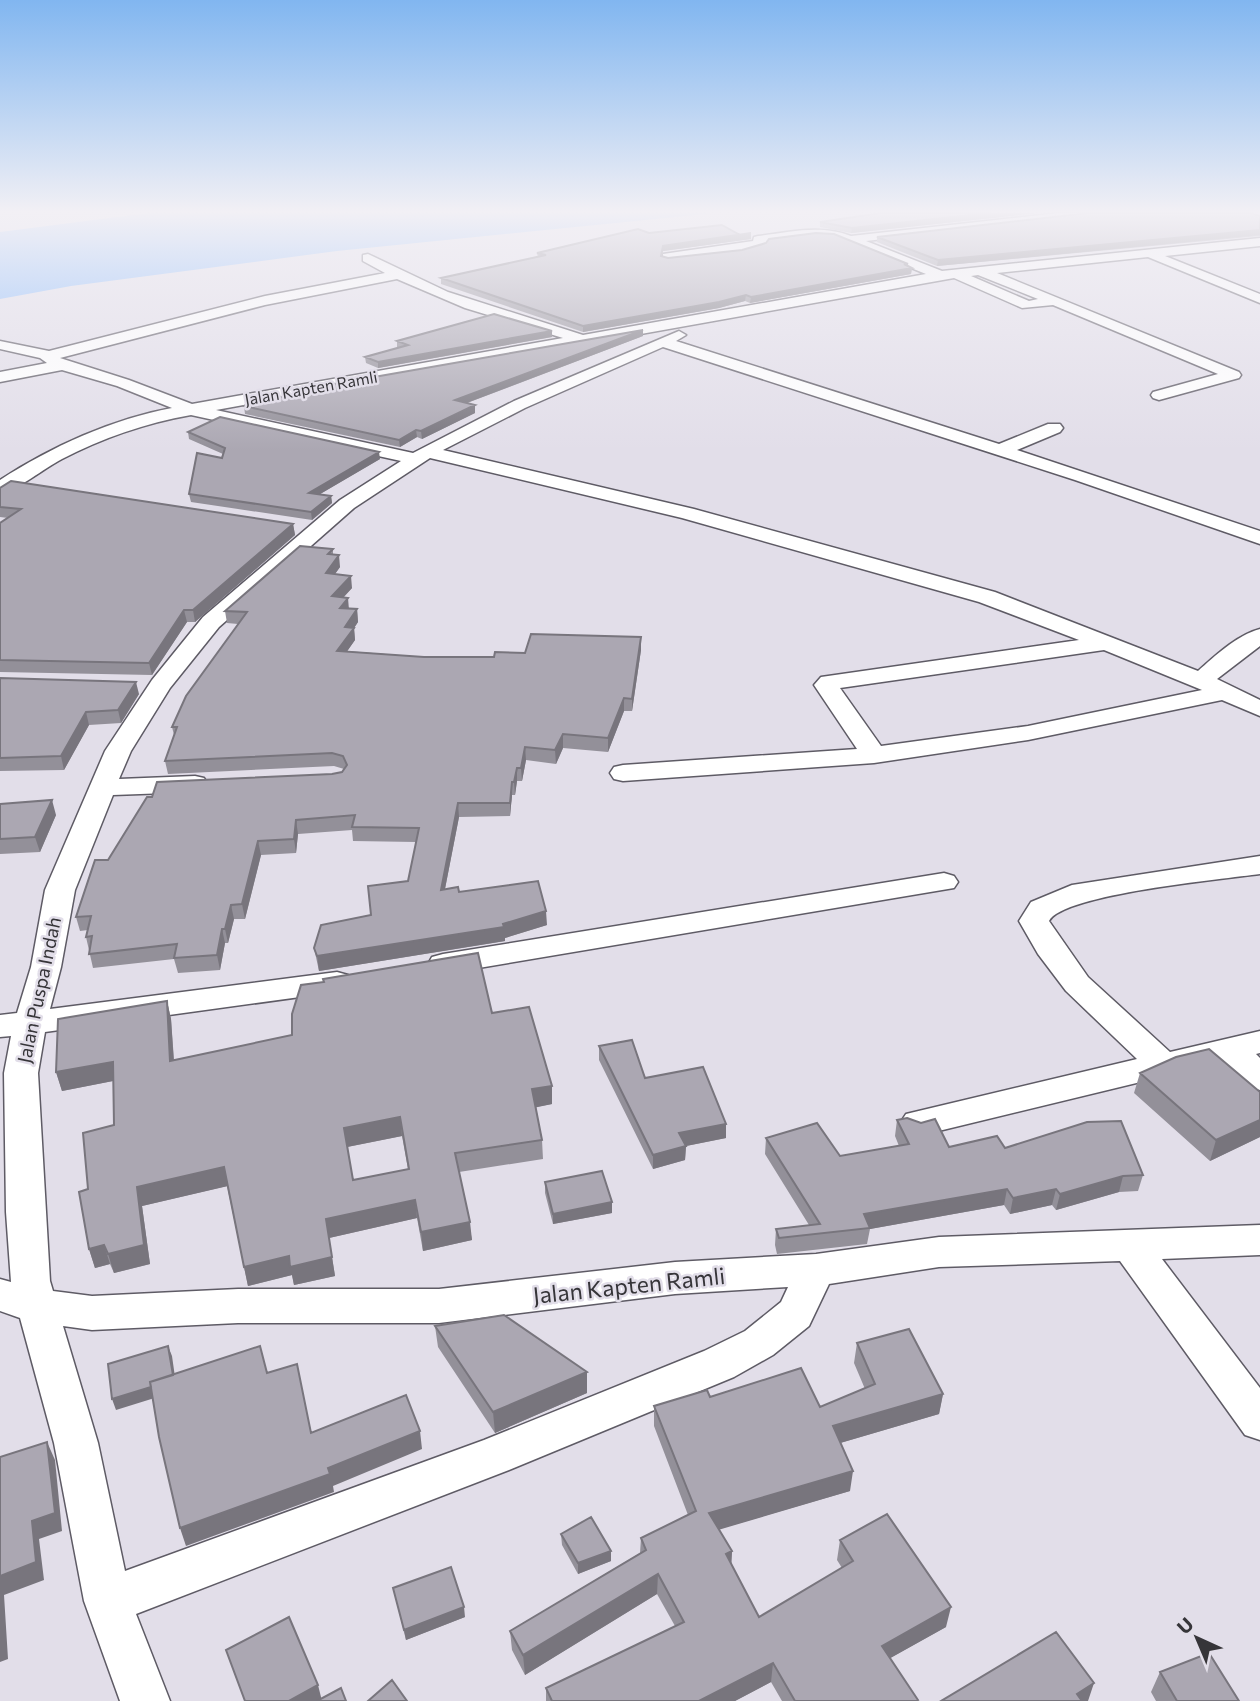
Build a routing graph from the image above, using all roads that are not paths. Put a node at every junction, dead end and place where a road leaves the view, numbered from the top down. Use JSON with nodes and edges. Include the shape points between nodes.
{"nodes":[{"id":1,"x":304,"y":292,"type":"edge"},
{"id":2,"x":439,"y":292,"type":"edge"},
{"id":3,"x":846,"y":292,"type":"edge"},
{"id":4,"x":995,"y":292,"type":"edge"},
{"id":5,"x":1033,"y":292,"type":"edge"},
{"id":6,"x":1244,"y":292,"type":"edge"},
{"id":7,"x":1260,"y":299,"type":"edge"},
{"id":8,"x":1054,"y":301,"type":"junction"},
{"id":9,"x":1027,"y":305,"type":"junction"},
{"id":10,"x":1001,"y":309,"type":"dead end"},
{"id":11,"x":709,"y":317,"type":"junction"},
{"id":12,"x":584,"y":340,"type":"junction"},
{"id":13,"x":663,"y":342,"type":"junction"},
{"id":14,"x":0,"y":345,"type":"edge"},
{"id":15,"x":56,"y":360,"type":"junction"},
{"id":16,"x":0,"y":377,"type":"edge"},
{"id":17,"x":1158,"y":395,"type":"dead end"},
{"id":18,"x":192,"y":410,"type":"junction"},
{"id":19,"x":1054,"y":428,"type":"dead end"},
{"id":20,"x":1000,"y":450,"type":"junction"},
{"id":21,"x":421,"y":455,"type":"junction"},
{"id":22,"x":3,"y":484,"type":"edge"},
{"id":23,"x":33,"y":486,"type":"edge"},
{"id":24,"x":1260,"y":538,"type":"edge"},
{"id":25,"x":1260,"y":636,"type":"edge"},
{"id":26,"x":1104,"y":644,"type":"junction"},
{"id":27,"x":1201,"y":680,"type":"junction"},
{"id":28,"x":1225,"y":692,"type":"junction"},
{"id":29,"x":1260,"y":709,"type":"edge"},
{"id":30,"x":874,"y":755,"type":"junction"},
{"id":31,"x":623,"y":773,"type":"dead end"},
{"id":32,"x":225,"y":782,"type":"edge"},
{"id":33,"x":103,"y":788,"type":"junction"},
{"id":34,"x":1260,"y":865,"type":"edge"},
{"id":35,"x":944,"y":883,"type":"dead end"},
{"id":36,"x":419,"y":968,"type":"edge"},
{"id":37,"x":364,"y":977,"type":"edge"},
{"id":38,"x":15,"y":1025,"type":"edge"},
{"id":39,"x":1245,"y":1046,"type":"edge"},
{"id":40,"x":1164,"y":1065,"type":"junction"},
{"id":41,"x":1260,"y":1078,"type":"edge"},
{"id":42,"x":918,"y":1122,"type":"edge"},
{"id":43,"x":1260,"y":1240,"type":"edge"},
{"id":44,"x":1131,"y":1247,"type":"junction"},
{"id":45,"x":816,"y":1270,"type":"junction"},
{"id":46,"x":0,"y":1295,"type":"edge"},
{"id":47,"x":37,"y":1306,"type":"junction"},
{"id":48,"x":1260,"y":1420,"type":"edge"},
{"id":49,"x":108,"y":1601,"type":"junction"},
{"id":50,"x":145,"y":1701,"type":"edge"}],
"edges":[{"from":1,"to":15,"type":"street"},
{"from":2,"to":12,"type":"street"},
{"from":3,"to":11,"type":"street","name":"Jalan Kapten Ramli"},
{"from":4,"to":9,"type":"street"},
{"from":5,"to":8,"type":"street"},
{"from":6,"to":7,"type":"street"},
{"from":8,"to":9,"type":"street"},
{"from":8,"to":17,"type":"street","via":[[1233,375]]},
{"from":9,"to":10,"type":"street"},
{"from":11,"to":12,"type":"street","name":"Jalan Kapten Ramli"},
{"from":11,"to":13,"type":"street","name":"Jalan Puspa Indah","via":[[705,324]]},
{"from":12,"to":18,"type":"street","name":"Jalan Kapten Ramli"},
{"from":13,"to":20,"type":"street"},
{"from":13,"to":21,"type":"street","name":"Jalan Puspa Indah","via":[[487,418]]},
{"from":14,"to":15,"type":"street"},
{"from":15,"to":16,"type":"street"},
{"from":15,"to":18,"type":"street"},
{"from":18,"to":21,"type":"street"},
{"from":18,"to":22,"type":"street","name":"Jalan Kapten Ramli","via":[[161,415],[87,440]]},
{"from":19,"to":20,"type":"street"},
{"from":20,"to":24,"type":"street"},
{"from":21,"to":26,"type":"street","via":[[757,532],[987,597]]},
{"from":21,"to":33,"type":"street","name":"Jalan Puspa Indah","via":[[308,528],[147,685]]},
{"from":22,"to":23,"type":"street"},
{"from":25,"to":27,"type":"street"},
{"from":26,"to":27,"type":"street"},
{"from":26,"to":30,"type":"street","via":[[829,682]]},
{"from":27,"to":28,"type":"street"},
{"from":28,"to":29,"type":"street"},
{"from":28,"to":30,"type":"street","via":[[1028,733]]},
{"from":30,"to":31,"type":"street"},
{"from":32,"to":33,"type":"street"},
{"from":33,"to":38,"type":"street","name":"Jalan Puspa Indah","via":[[60,890],[46,967]]},
{"from":34,"to":40,"type":"street","via":[[1082,891],[1041,908],[1034,921],[1077,984]]},
{"from":35,"to":36,"type":"street"},
{"from":37,"to":38,"type":"street"},
{"from":38,"to":47,"type":"street","name":"Jalan Puspa Indah","via":[[30,1281]]},
{"from":39,"to":40,"type":"street"},
{"from":39,"to":41,"type":"street"},
{"from":40,"to":42,"type":"street"},
{"from":43,"to":44,"type":"street","name":"Jalan Kapten Ramli"},
{"from":44,"to":45,"type":"street","name":"Jalan Kapten Ramli","via":[[939,1252]]},
{"from":44,"to":48,"type":"street"},
{"from":45,"to":47,"type":"street","name":"Jalan Kapten Ramli","via":[[675,1278],[439,1306],[238,1306],[92,1313]]},
{"from":45,"to":49,"type":"street","via":[[795,1314],[759,1343],[719,1364],[494,1456]]},
{"from":46,"to":47,"type":"street","name":"Jalan Kapten Ramli"},
{"from":47,"to":49,"type":"street","name":"Jalan Puspa Indah","via":[[76,1443]]},
{"from":49,"to":50,"type":"street","name":"Jalan Puspa Indah"}]}
